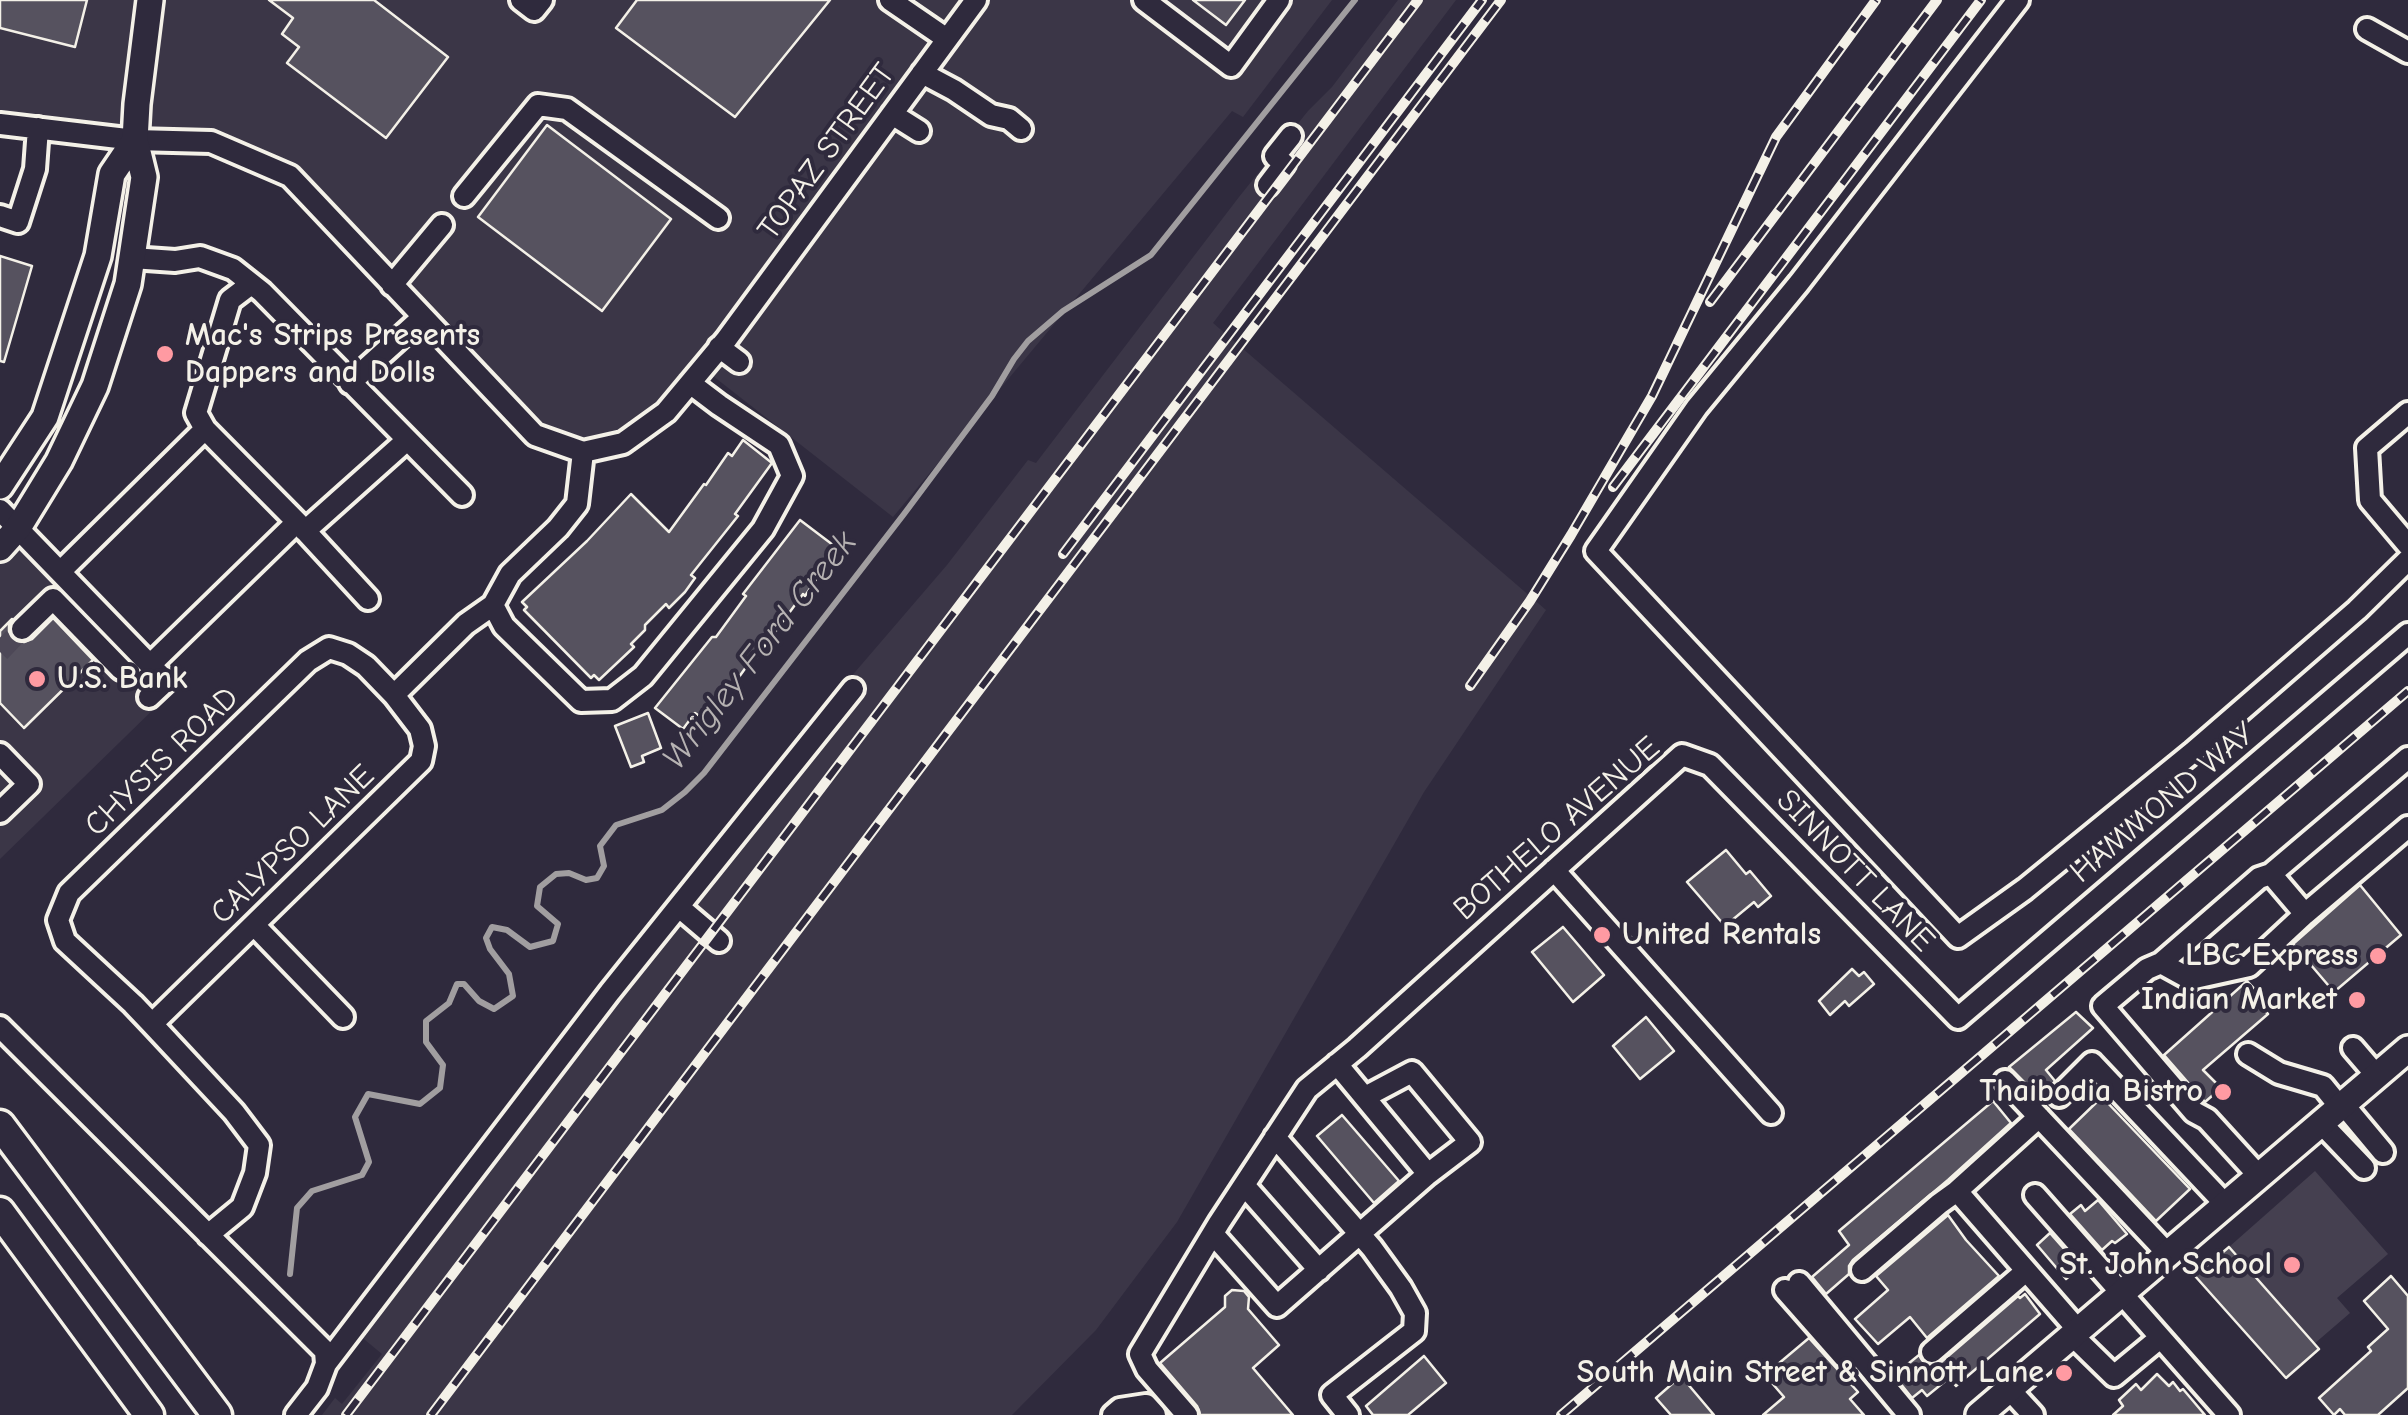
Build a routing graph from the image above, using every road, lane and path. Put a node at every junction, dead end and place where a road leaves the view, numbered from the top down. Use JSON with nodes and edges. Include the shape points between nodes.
{"nodes":[{"id":1,"x":150,"y":0,"type":"edge"},
{"id":2,"x":521,"y":0,"type":"edge"},
{"id":3,"x":542,"y":0,"type":"edge"},
{"id":4,"x":890,"y":0,"type":"edge"},
{"id":5,"x":976,"y":0,"type":"edge"},
{"id":6,"x":1144,"y":0,"type":"edge"},
{"id":7,"x":1280,"y":0,"type":"edge"},
{"id":8,"x":2018,"y":0,"type":"edge"},
{"id":9,"x":2368,"y":28,"type":"dead end"},
{"id":10,"x":947,"y":40,"type":"junction"},
{"id":11,"x":2408,"y":52,"type":"edge"},
{"id":12,"x":922,"y":74,"type":"junction"},
{"id":13,"x":892,"y":114,"type":"junction"},
{"id":14,"x":0,"y":124,"type":"edge"},
{"id":15,"x":38,"y":128,"type":"junction"},
{"id":16,"x":1021,"y":128,"type":"dead end"},
{"id":17,"x":919,"y":132,"type":"dead end"},
{"id":18,"x":1291,"y":136,"type":"dead end"},
{"id":19,"x":135,"y":140,"type":"junction"},
{"id":20,"x":1268,"y":185,"type":"dead end"},
{"id":21,"x":464,"y":196,"type":"dead end"},
{"id":22,"x":0,"y":216,"type":"edge"},
{"id":23,"x":718,"y":218,"type":"dead end"},
{"id":24,"x":442,"y":225,"type":"dead end"},
{"id":25,"x":132,"y":258,"type":"junction"},
{"id":26,"x":251,"y":284,"type":"junction"},
{"id":27,"x":392,"y":285,"type":"junction"},
{"id":28,"x":423,"y":318,"type":"junction"},
{"id":29,"x":723,"y":344,"type":"junction"},
{"id":30,"x":739,"y":362,"type":"dead end"},
{"id":31,"x":690,"y":383,"type":"junction"},
{"id":32,"x":350,"y":384,"type":"junction"},
{"id":33,"x":2408,"y":413,"type":"edge"},
{"id":34,"x":205,"y":429,"type":"junction"},
{"id":35,"x":407,"y":440,"type":"junction"},
{"id":36,"x":583,"y":452,"type":"junction"},
{"id":37,"x":0,"y":486,"type":"edge"},
{"id":38,"x":462,"y":495,"type":"dead end"},
{"id":39,"x":9,"y":519,"type":"edge"},
{"id":40,"x":301,"y":527,"type":"junction"},
{"id":41,"x":2408,"y":545,"type":"edge"},
{"id":42,"x":0,"y":548,"type":"edge"},
{"id":43,"x":2408,"y":560,"type":"edge"},
{"id":44,"x":60,"y":572,"type":"junction"},
{"id":45,"x":368,"y":599,"type":"dead end"},
{"id":46,"x":493,"y":606,"type":"junction"},
{"id":47,"x":22,"y":630,"type":"tunnel mouth"},
{"id":48,"x":2408,"y":634,"type":"edge"},
{"id":49,"x":150,"y":665,"type":"junction"},
{"id":50,"x":122,"y":668,"type":"dead end"},
{"id":51,"x":853,"y":689,"type":"dead end"},
{"id":52,"x":394,"y":695,"type":"junction"},
{"id":53,"x":149,"y":696,"type":"dead end"},
{"id":54,"x":0,"y":754,"type":"edge"},
{"id":55,"x":2408,"y":758,"type":"edge"},
{"id":56,"x":1710,"y":766,"type":"joint"},
{"id":57,"x":0,"y":812,"type":"edge"},
{"id":58,"x":2408,"y":826,"type":"edge"},
{"id":59,"x":1554,"y":870,"type":"junction"},
{"id":60,"x":2271,"y":874,"type":"junction"},
{"id":61,"x":679,"y":906,"type":"junction"},
{"id":62,"x":2305,"y":914,"type":"junction"},
{"id":63,"x":254,"y":925,"type":"junction"},
{"id":64,"x":720,"y":940,"type":"dead end"},
{"id":65,"x":2161,"y":963,"type":"junction"},
{"id":66,"x":343,"y":1017,"type":"dead end"},
{"id":67,"x":1958,"y":1018,"type":"joint"},
{"id":68,"x":152,"y":1024,"type":"junction"},
{"id":69,"x":0,"y":1027,"type":"edge"},
{"id":70,"x":2353,"y":1048,"type":"dead end"},
{"id":71,"x":2408,"y":1049,"type":"edge"},
{"id":72,"x":2248,"y":1054,"type":"dead end"},
{"id":73,"x":1338,"y":1064,"type":"junction"},
{"id":74,"x":2377,"y":1076,"type":"junction"},
{"id":75,"x":2005,"y":1081,"type":"dead end"},
{"id":76,"x":2059,"y":1096,"type":"dead end"},
{"id":77,"x":1365,"y":1097,"type":"junction"},
{"id":78,"x":2335,"y":1112,"type":"junction"},
{"id":79,"x":1771,"y":1113,"type":"dead end"},
{"id":80,"x":2040,"y":1117,"type":"junction"},
{"id":81,"x":0,"y":1125,"type":"edge"},
{"id":82,"x":1275,"y":1137,"type":"junction"},
{"id":83,"x":2383,"y":1152,"type":"dead end"},
{"id":84,"x":2364,"y":1168,"type":"dead end"},
{"id":85,"x":1428,"y":1174,"type":"junction"},
{"id":86,"x":2260,"y":1176,"type":"junction"},
{"id":87,"x":1244,"y":1185,"type":"junction"},
{"id":88,"x":1958,"y":1192,"type":"junction"},
{"id":89,"x":2035,"y":1195,"type":"dead end"},
{"id":90,"x":2226,"y":1205,"type":"junction"},
{"id":91,"x":0,"y":1212,"type":"edge"},
{"id":92,"x":208,"y":1234,"type":"junction"},
{"id":93,"x":1213,"y":1234,"type":"junction"},
{"id":94,"x":1360,"y":1235,"type":"junction"},
{"id":95,"x":2168,"y":1254,"type":"junction"},
{"id":96,"x":1319,"y":1270,"type":"junction"},
{"id":97,"x":1862,"y":1270,"type":"dead end"},
{"id":98,"x":2026,"y":1271,"type":"junction"},
{"id":99,"x":2122,"y":1293,"type":"junction"},
{"id":100,"x":2075,"y":1333,"type":"junction"},
{"id":101,"x":2160,"y":1338,"type":"junction"},
{"id":102,"x":1932,"y":1352,"type":"dead end"},
{"id":103,"x":326,"y":1364,"type":"junction"},
{"id":104,"x":2009,"y":1389,"type":"junction"},
{"id":105,"x":1117,"y":1412,"type":"edge"},
{"id":106,"x":149,"y":1415,"type":"edge"},
{"id":107,"x":217,"y":1415,"type":"edge"},
{"id":108,"x":296,"y":1415,"type":"edge"},
{"id":109,"x":1155,"y":1415,"type":"edge"},
{"id":110,"x":1186,"y":1415,"type":"edge"},
{"id":111,"x":1348,"y":1415,"type":"edge"},
{"id":112,"x":1894,"y":1415,"type":"edge"},
{"id":113,"x":1909,"y":1415,"type":"edge"},
{"id":114,"x":1978,"y":1415,"type":"edge"},
{"id":115,"x":2033,"y":1415,"type":"edge"},
{"id":116,"x":2228,"y":1415,"type":"edge"}],
"edges":[{"from":1,"to":19,"type":"main road"},
{"from":2,"to":3,"type":"street","via":[[534,10]]},
{"from":4,"to":10,"type":"street"},
{"from":5,"to":10,"type":"street","name":"TOPAZ STREET"},
{"from":6,"to":7,"type":"street","via":[[1231,66]]},
{"from":8,"to":43,"type":"street","via":[[1697,407],[1596,552],[1958,937],[2193,752]]},
{"from":9,"to":11,"type":"street"},
{"from":10,"to":12,"type":"street","name":"TOPAZ STREET"},
{"from":12,"to":13,"type":"street","name":"TOPAZ STREET"},
{"from":12,"to":16,"type":"street"},
{"from":13,"to":17,"type":"street"},
{"from":13,"to":29,"type":"street","name":"TOPAZ STREET"},
{"from":14,"to":15,"type":"street"},
{"from":15,"to":19,"type":"street"},
{"from":15,"to":22,"type":"street","via":[[35,170],[18,222]]},
{"from":18,"to":20,"type":"street","via":[[1275,156],[1284,164]]},
{"from":19,"to":25,"type":"main road","via":[[144,177]]},
{"from":19,"to":27,"type":"street","via":[[211,142],[290,176]]},
{"from":19,"to":37,"type":"main road","via":[[112,174],[98,256],[44,417]]},
{"from":21,"to":23,"type":"street","via":[[538,105],[567,109]]},
{"from":24,"to":27,"type":"street"},
{"from":25,"to":26,"type":"street","via":[[200,257]]},
{"from":25,"to":39,"type":"main road","via":[[95,386],[59,460]]},
{"from":26,"to":32,"type":"street"},
{"from":26,"to":34,"type":"street","via":[[230,300],[196,413]]},
{"from":27,"to":28,"type":"street"},
{"from":28,"to":32,"type":"street"},
{"from":28,"to":36,"type":"street","via":[[535,435]]},
{"from":29,"to":30,"type":"street"},
{"from":29,"to":31,"type":"street","name":"TOPAZ STREET"},
{"from":31,"to":36,"type":"street","name":"TOPAZ STREET","via":[[666,412],[623,442]]},
{"from":31,"to":46,"type":"street","via":[[779,445],[792,476],[763,529],[643,676],[612,700],[581,701],[504,626]]},
{"from":32,"to":35,"type":"street"},
{"from":33,"to":41,"type":"street","via":[[2367,448],[2370,500]]},
{"from":34,"to":40,"type":"street"},
{"from":34,"to":44,"type":"street"},
{"from":35,"to":38,"type":"street"},
{"from":35,"to":40,"type":"street"},
{"from":36,"to":46,"type":"street","via":[[577,504],[510,574]]},
{"from":39,"to":42,"type":"main road"},
{"from":39,"to":44,"type":"street"},
{"from":40,"to":45,"type":"street"},
{"from":40,"to":49,"type":"street"},
{"from":44,"to":49,"type":"street"},
{"from":46,"to":52,"type":"street"},
{"from":47,"to":50,"type":"street","via":[[53,598]]},
{"from":48,"to":67,"type":"street","name":"HAMMOND WAY"},
{"from":49,"to":53,"type":"street","via":[[166,680]]},
{"from":51,"to":61,"type":"street"},
{"from":52,"to":63,"type":"street","name":"CALYPSO LANE","via":[[420,729],[421,761]]},
{"from":52,"to":68,"type":"street","name":"CHYSIS ROAD","via":[[366,666],[328,648],[70,893],[58,920],[65,941]]},
{"from":54,"to":57,"type":"street","via":[[28,784]]},
{"from":55,"to":60,"type":"street"},
{"from":56,"to":59,"type":"street","name":"BOTHELO AVENUE","via":[[1682,756]]},
{"from":56,"to":67,"type":"street","name":"SINNOTT LANE"},
{"from":58,"to":62,"type":"street"},
{"from":59,"to":73,"type":"street","name":"BOTHELO AVENUE"},
{"from":59,"to":79,"type":"street"},
{"from":60,"to":62,"type":"street"},
{"from":60,"to":65,"type":"street"},
{"from":61,"to":64,"type":"street"},
{"from":61,"to":103,"type":"street"},
{"from":62,"to":65,"type":"street","via":[[2249,966],[2190,980]]},
{"from":63,"to":66,"type":"street"},
{"from":63,"to":68,"type":"street","name":"CALYPSO LANE"},
{"from":65,"to":86,"type":"street","via":[[2103,1006],[2194,1112]]},
{"from":68,"to":92,"type":"street","name":"CHYSIS ROAD","via":[[259,1145],[242,1207]]},
{"from":69,"to":92,"type":"street"},
{"from":70,"to":74,"type":"street"},
{"from":71,"to":74,"type":"main road"},
{"from":72,"to":78,"type":"street","via":[[2279,1073],[2323,1086]]},
{"from":73,"to":77,"type":"street"},
{"from":73,"to":82,"type":"street","name":"BOTHELO AVENUE","via":[[1307,1089]]},
{"from":74,"to":78,"type":"main road"},
{"from":75,"to":80,"type":"street"},
{"from":76,"to":90,"type":"street","via":[[2092,1063]]},
{"from":77,"to":85,"type":"street"},
{"from":77,"to":85,"type":"street","via":[[1412,1072],[1470,1142]]},
{"from":78,"to":83,"type":"street"},
{"from":78,"to":84,"type":"street"},
{"from":78,"to":86,"type":"main road"},
{"from":80,"to":88,"type":"street"},
{"from":80,"to":95,"type":"street"},
{"from":81,"to":107,"type":"highway"},
{"from":82,"to":87,"type":"street","name":"BOTHELO AVENUE"},
{"from":82,"to":94,"type":"street"},
{"from":85,"to":94,"type":"street"},
{"from":86,"to":90,"type":"main road"},
{"from":87,"to":93,"type":"street","name":"BOTHELO AVENUE"},
{"from":87,"to":96,"type":"street"},
{"from":88,"to":97,"type":"street"},
{"from":88,"to":98,"type":"street"},
{"from":89,"to":99,"type":"street"},
{"from":90,"to":95,"type":"main road"},
{"from":91,"to":106,"type":"highway"},
{"from":92,"to":103,"type":"street","via":[[325,1351]]},
{"from":93,"to":96,"type":"street","via":[[1277,1306]]},
{"from":93,"to":110,"type":"street","name":"BOTHELO AVENUE","via":[[1140,1354]]},
{"from":94,"to":96,"type":"street"},
{"from":94,"to":111,"type":"street","via":[[1401,1288],[1415,1313],[1414,1331],[1332,1394]]},
{"from":95,"to":99,"type":"main road"},
{"from":98,"to":100,"type":"street"},
{"from":98,"to":102,"type":"street"},
{"from":99,"to":100,"type":"main road"},
{"from":99,"to":101,"type":"street"},
{"from":100,"to":101,"type":"street","via":[[2114,1376]]},
{"from":100,"to":104,"type":"main road"},
{"from":101,"to":116,"type":"street"},
{"from":103,"to":108,"type":"street"},
{"from":104,"to":114,"type":"main road"},
{"from":104,"to":115,"type":"street"},
{"from":105,"to":109,"type":"street","via":[[1146,1405]]},
{"from":112,"to":113,"type":"street","via":[[1792,1286]]}]}
